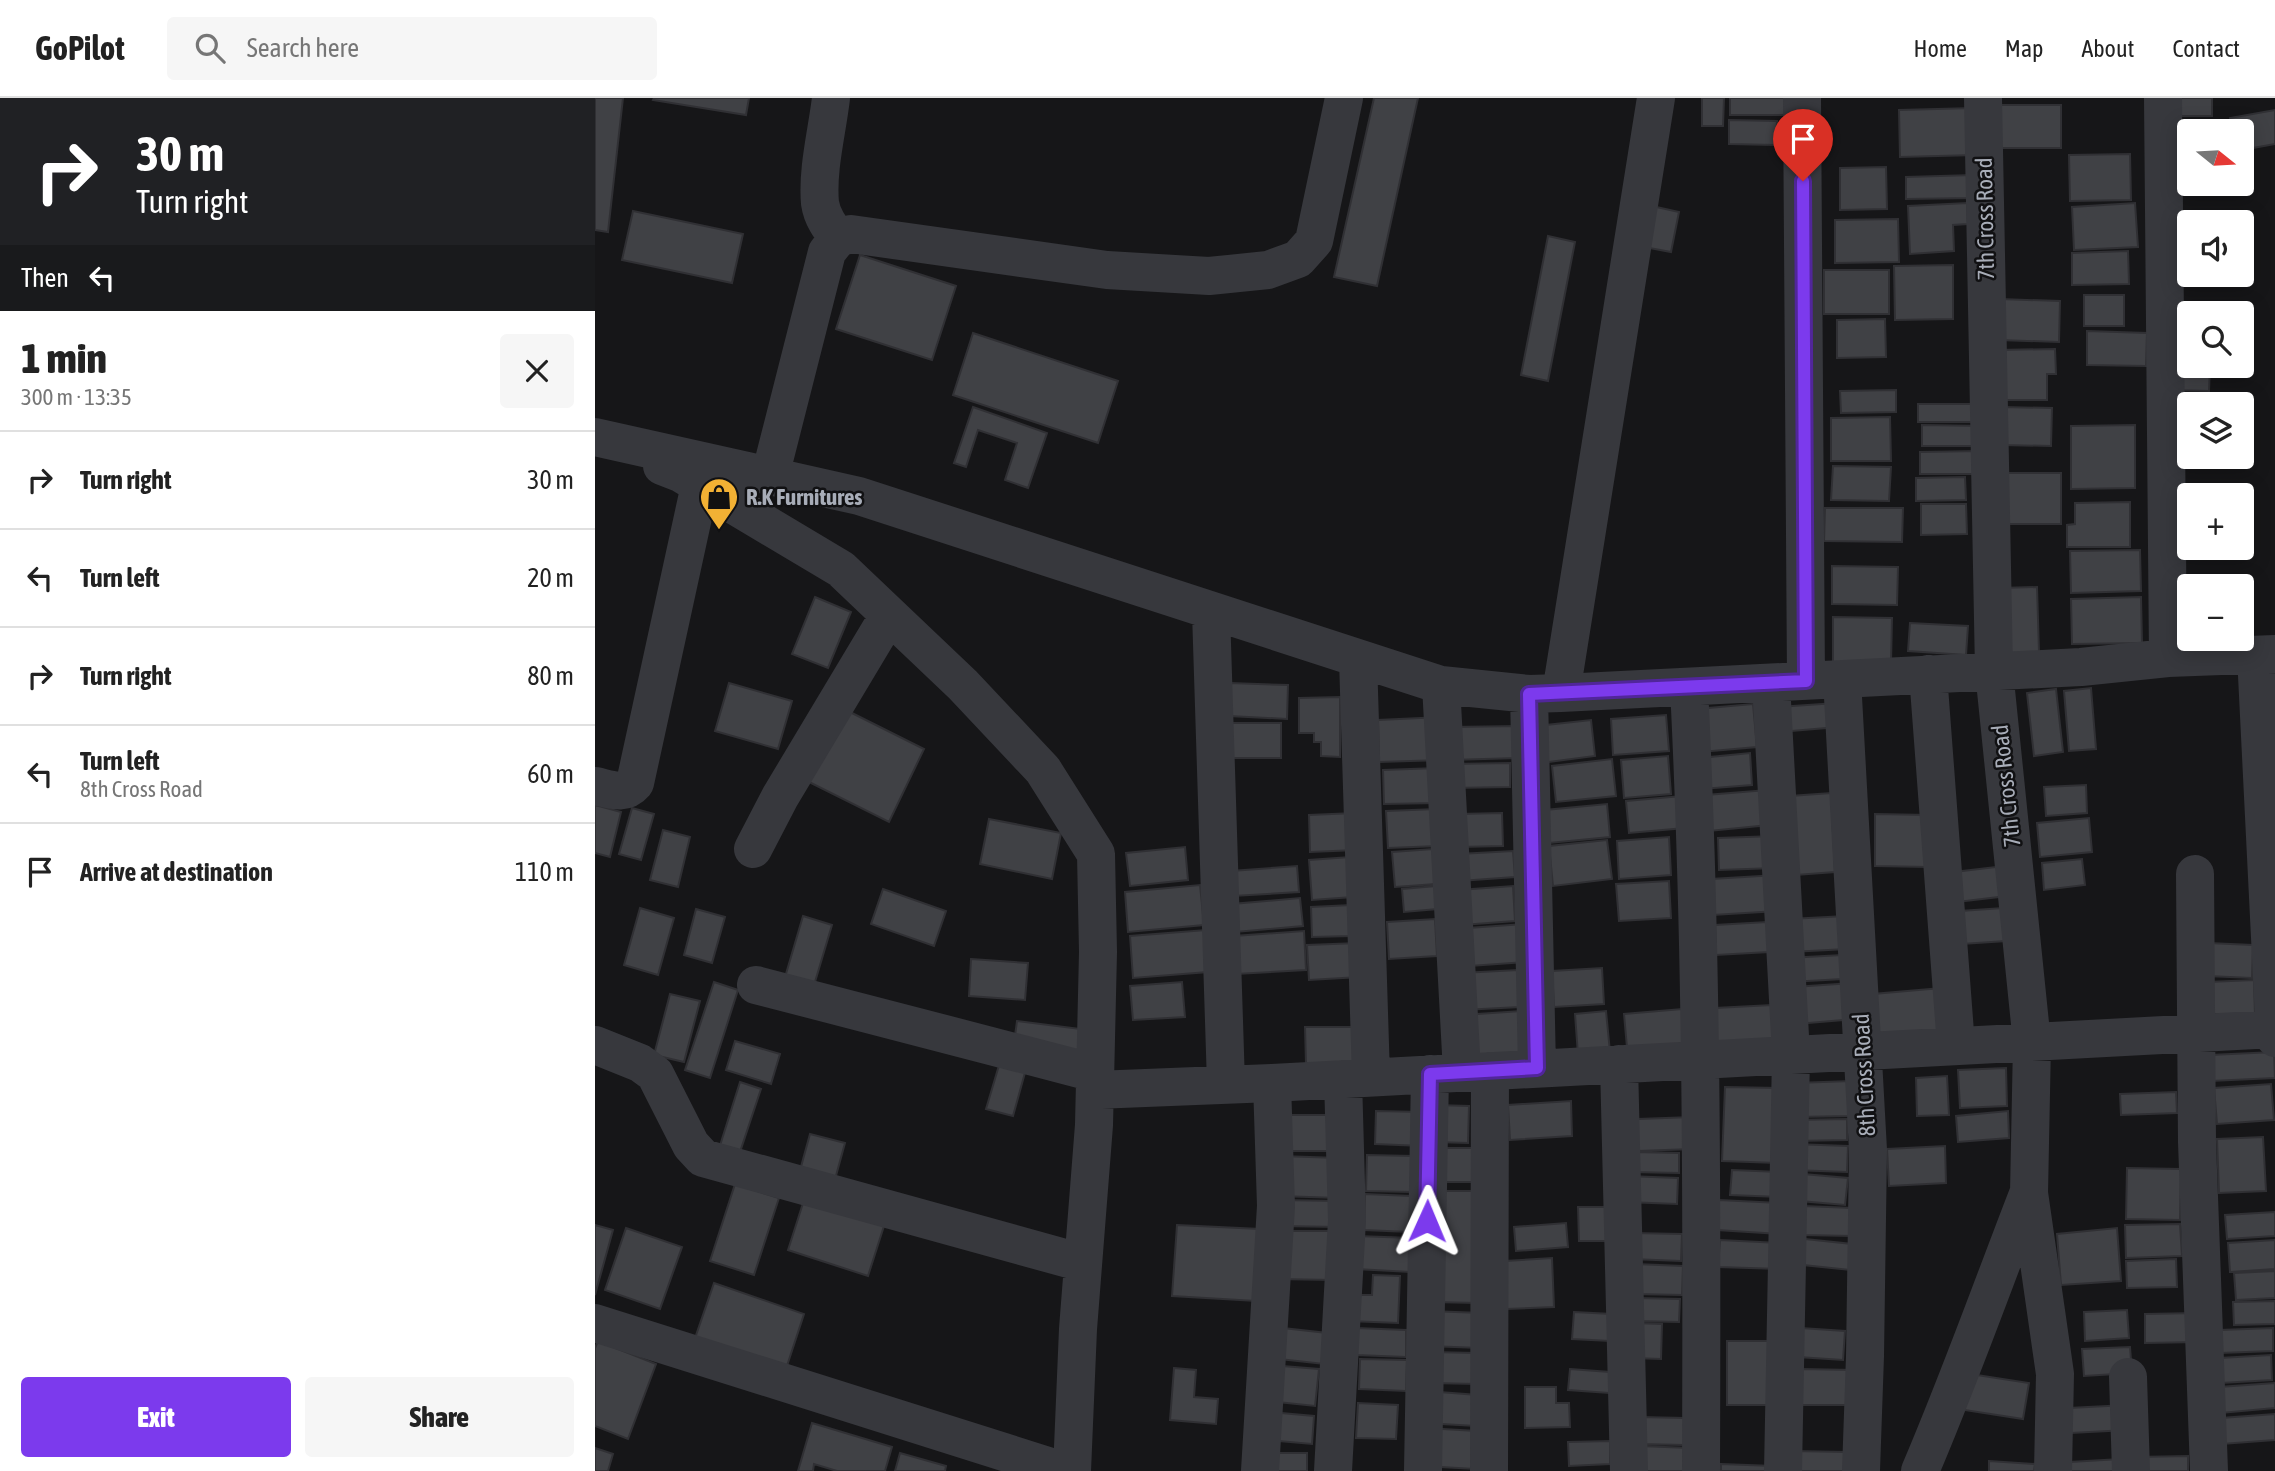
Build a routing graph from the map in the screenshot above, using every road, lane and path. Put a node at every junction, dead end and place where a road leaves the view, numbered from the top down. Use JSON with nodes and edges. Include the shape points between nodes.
{"nodes":[{"id":1,"x":831,"y":98,"type":"edge"},
{"id":2,"x":1344,"y":98,"type":"edge"},
{"id":3,"x":1656,"y":98,"type":"edge"},
{"id":4,"x":1802,"y":98,"type":"edge"},
{"id":5,"x":1983,"y":98,"type":"edge"},
{"id":6,"x":2163,"y":98,"type":"edge"},
{"id":7,"x":838,"y":238,"type":"junction"},
{"id":8,"x":595,"y":438,"type":"edge"},
{"id":9,"x":770,"y":476,"type":"junction"},
{"id":10,"x":700,"y":485,"type":"junction"},
{"id":11,"x":1211,"y":612,"type":"junction"},
{"id":12,"x":889,"y":615,"type":"junction"},
{"id":13,"x":2266,"y":654,"type":"edge"},
{"id":14,"x":1358,"y":659,"type":"junction"},
{"id":15,"x":2168,"y":659,"type":"junction"},
{"id":16,"x":1994,"y":671,"type":"junction"},
{"id":17,"x":1927,"y":674,"type":"junction"},
{"id":18,"x":1806,"y":681,"type":"junction"},
{"id":19,"x":1441,"y":685,"type":"junction"},
{"id":20,"x":1689,"y":687,"type":"junction"},
{"id":21,"x":1545,"y":694,"type":"junction"},
{"id":22,"x":595,"y":786,"type":"edge"},
{"id":23,"x":754,"y":849,"type":"dead end"},
{"id":24,"x":2195,"y":873,"type":"dead end"},
{"id":25,"x":756,"y":985,"type":"dead end"},
{"id":26,"x":2275,"y":1029,"type":"edge"},
{"id":27,"x":2197,"y":1032,"type":"junction"},
{"id":28,"x":2275,"y":1038,"type":"edge"},
{"id":29,"x":2032,"y":1042,"type":"junction"},
{"id":30,"x":595,"y":1045,"type":"edge"},
{"id":31,"x":1957,"y":1046,"type":"junction"},
{"id":32,"x":1862,"y":1051,"type":"junction"},
{"id":33,"x":1791,"y":1055,"type":"junction"},
{"id":34,"x":1701,"y":1060,"type":"junction"},
{"id":35,"x":1619,"y":1064,"type":"junction"},
{"id":36,"x":1537,"y":1068,"type":"junction"},
{"id":37,"x":1461,"y":1073,"type":"junction"},
{"id":38,"x":1357,"y":1078,"type":"junction"},
{"id":39,"x":1095,"y":1081,"type":"junction"},
{"id":40,"x":1272,"y":1083,"type":"junction"},
{"id":41,"x":1226,"y":1084,"type":"junction"},
{"id":42,"x":2029,"y":1192,"type":"junction"},
{"id":43,"x":1083,"y":1264,"type":"junction"},
{"id":44,"x":595,"y":1323,"type":"edge"},
{"id":45,"x":2128,"y":1377,"type":"dead end"},
{"id":46,"x":1064,"y":1471,"type":"edge"},
{"id":47,"x":1072,"y":1471,"type":"edge"},
{"id":48,"x":1260,"y":1471,"type":"edge"},
{"id":49,"x":1333,"y":1471,"type":"edge"},
{"id":50,"x":1423,"y":1471,"type":"edge"},
{"id":51,"x":1489,"y":1471,"type":"edge"},
{"id":52,"x":1629,"y":1471,"type":"edge"},
{"id":53,"x":1701,"y":1471,"type":"edge"},
{"id":54,"x":1783,"y":1471,"type":"edge"},
{"id":55,"x":1861,"y":1471,"type":"edge"},
{"id":56,"x":1920,"y":1471,"type":"edge"},
{"id":57,"x":2053,"y":1471,"type":"edge"},
{"id":58,"x":2131,"y":1471,"type":"edge"},
{"id":59,"x":2209,"y":1471,"type":"edge"}],
"edges":[{"from":1,"to":7,"type":"street","via":[[820,205]]},
{"from":2,"to":7,"type":"street","via":[[1314,241],[1298,259],[1268,270],[1209,276],[1107,270],[851,234]]},
{"from":3,"to":21,"type":"street"},
{"from":4,"to":18,"type":"street","name":"8th Cross Road"},
{"from":5,"to":16,"type":"street","name":"7th Cross Road"},
{"from":6,"to":15,"type":"street"},
{"from":7,"to":9,"type":"street","via":[[827,252]]},
{"from":8,"to":9,"type":"street"},
{"from":8,"to":10,"type":"street"},
{"from":9,"to":11,"type":"street","via":[[859,496]]},
{"from":10,"to":12,"type":"street","via":[[841,569]]},
{"from":10,"to":22,"type":"street","via":[[635,783],[622,792]]},
{"from":11,"to":14,"type":"street"},
{"from":11,"to":41,"type":"street"},
{"from":12,"to":23,"type":"street"},
{"from":12,"to":39,"type":"street","via":[[1043,770],[1096,854]]},
{"from":13,"to":15,"type":"street"},
{"from":13,"to":26,"type":"street"},
{"from":14,"to":19,"type":"street"},
{"from":14,"to":38,"type":"street"},
{"from":15,"to":16,"type":"street"},
{"from":16,"to":17,"type":"street"},
{"from":16,"to":29,"type":"street","name":"7th Cross Road"},
{"from":17,"to":18,"type":"street"},
{"from":17,"to":31,"type":"street"},
{"from":18,"to":20,"type":"street"},
{"from":18,"to":32,"type":"street","name":"8th Cross Road"},
{"from":18,"to":33,"type":"street"},
{"from":19,"to":21,"type":"street"},
{"from":19,"to":37,"type":"street"},
{"from":20,"to":21,"type":"street"},
{"from":20,"to":34,"type":"street"},
{"from":21,"to":36,"type":"street"},
{"from":24,"to":27,"type":"street"},
{"from":25,"to":39,"type":"street"},
{"from":26,"to":27,"type":"street"},
{"from":26,"to":28,"type":"street"},
{"from":27,"to":29,"type":"street"},
{"from":27,"to":59,"type":"street"},
{"from":29,"to":31,"type":"street"},
{"from":29,"to":42,"type":"street","name":"7th Cross Road"},
{"from":30,"to":43,"type":"street","via":[[655,1074],[703,1158]]},
{"from":31,"to":32,"type":"street"},
{"from":32,"to":33,"type":"street"},
{"from":32,"to":55,"type":"street","name":"8th Cross Road","via":[[1868,1150]]},
{"from":33,"to":34,"type":"street"},
{"from":33,"to":54,"type":"street"},
{"from":34,"to":35,"type":"street"},
{"from":34,"to":53,"type":"street"},
{"from":35,"to":36,"type":"street"},
{"from":35,"to":52,"type":"street"},
{"from":36,"to":37,"type":"street"},
{"from":37,"to":38,"type":"street"},
{"from":37,"to":50,"type":"street"},
{"from":37,"to":51,"type":"street"},
{"from":38,"to":40,"type":"street"},
{"from":38,"to":49,"type":"street"},
{"from":39,"to":41,"type":"street"},
{"from":39,"to":43,"type":"street"},
{"from":40,"to":41,"type":"street"},
{"from":40,"to":48,"type":"street","via":[[1276,1206]]},
{"from":42,"to":56,"type":"street"},
{"from":42,"to":57,"type":"street","name":"7th Cross Road","via":[[2055,1374]]},
{"from":43,"to":47,"type":"street"},
{"from":44,"to":46,"type":"street"},
{"from":45,"to":58,"type":"street"}]}
